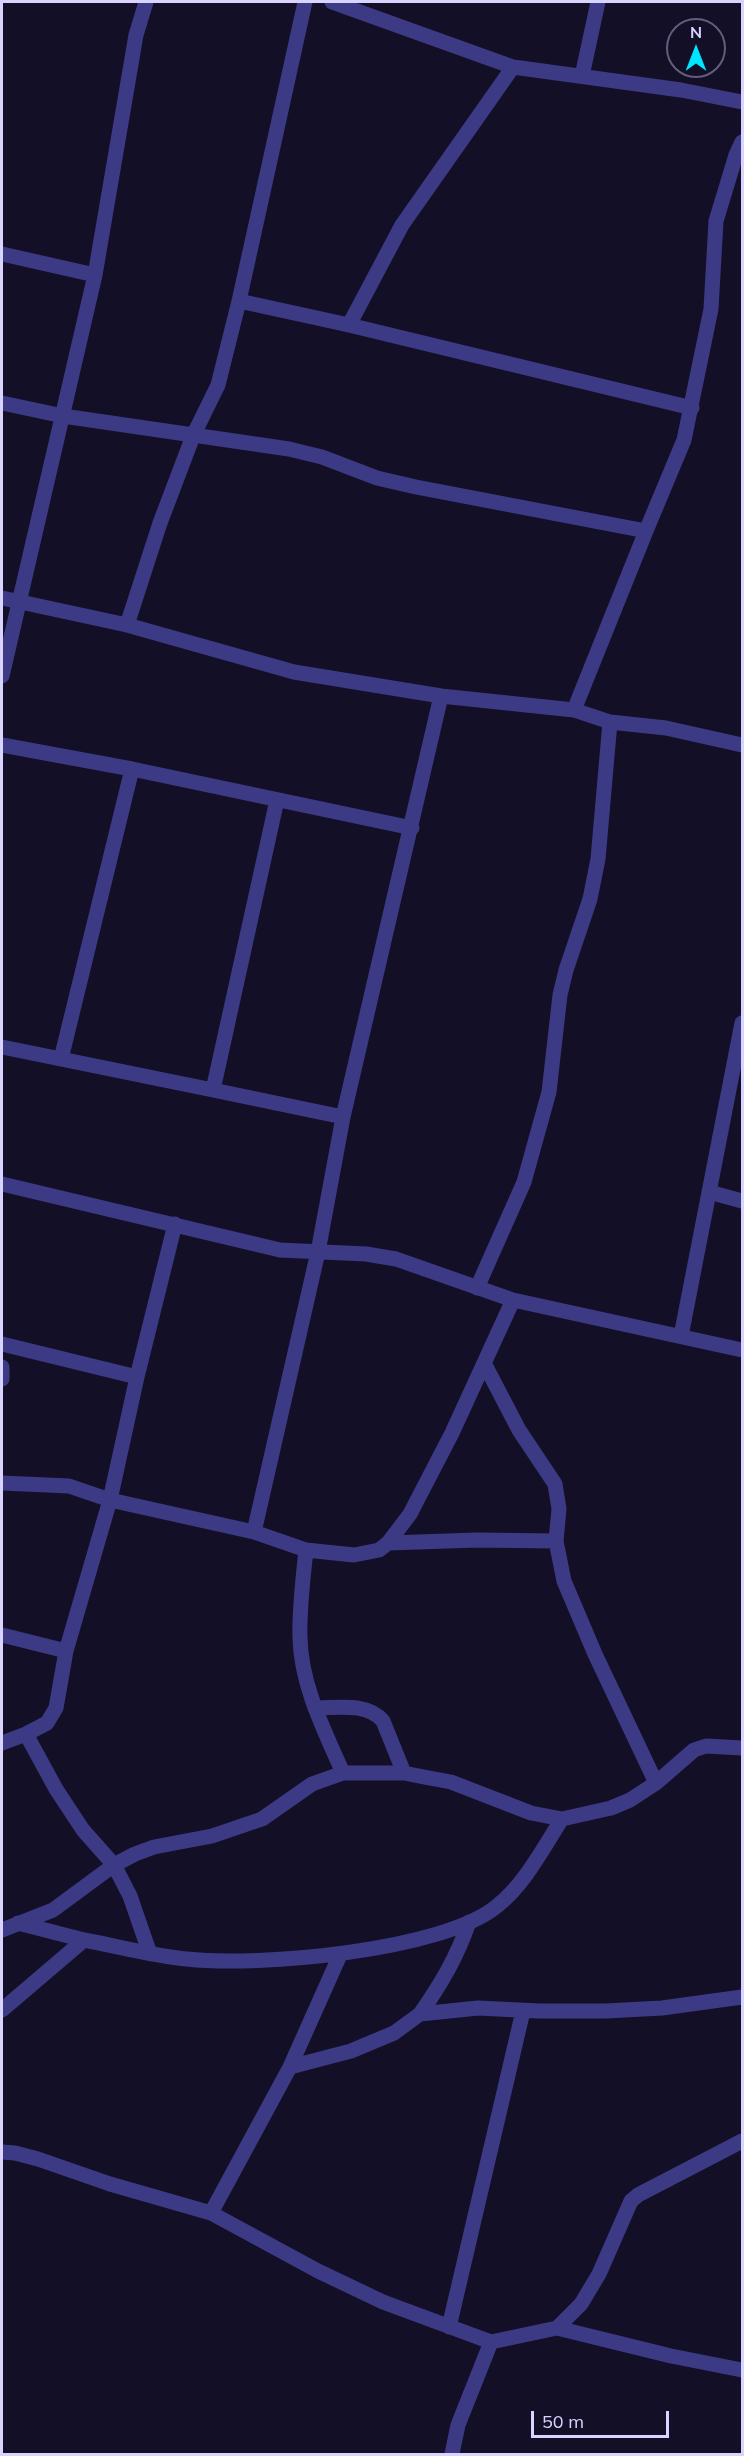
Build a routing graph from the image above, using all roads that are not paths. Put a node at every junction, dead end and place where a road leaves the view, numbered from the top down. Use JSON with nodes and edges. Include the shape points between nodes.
{"nodes":[{"id":1,"x":146,"y":2,"type":"edge"},
{"id":2,"x":305,"y":2,"type":"edge"},
{"id":3,"x":332,"y":2,"type":"edge"},
{"id":4,"x":598,"y":2,"type":"edge"},
{"id":5,"x":513,"y":67,"type":"junction"},
{"id":6,"x":582,"y":76,"type":"junction"},
{"id":7,"x":742,"y":102,"type":"edge"},
{"id":8,"x":742,"y":141,"type":"edge"},
{"id":9,"x":2,"y":255,"type":"edge"},
{"id":10,"x":94,"y":275,"type":"junction"},
{"id":11,"x":239,"y":301,"type":"junction"},
{"id":12,"x":349,"y":325,"type":"junction"},
{"id":13,"x":2,"y":403,"type":"edge"},
{"id":14,"x":692,"y":408,"type":"junction"},
{"id":15,"x":63,"y":416,"type":"junction"},
{"id":16,"x":193,"y":436,"type":"junction"},
{"id":17,"x":645,"y":531,"type":"junction"},
{"id":18,"x":2,"y":598,"type":"edge"},
{"id":19,"x":18,"y":602,"type":"junction"},
{"id":20,"x":127,"y":625,"type":"junction"},
{"id":21,"x":2,"y":676,"type":"edge"},
{"id":22,"x":441,"y":696,"type":"junction"},
{"id":23,"x":574,"y":710,"type":"junction"},
{"id":24,"x":610,"y":722,"type":"junction"},
{"id":25,"x":742,"y":745,"type":"edge"},
{"id":26,"x":2,"y":746,"type":"edge"},
{"id":27,"x":132,"y":769,"type":"junction"},
{"id":28,"x":277,"y":800,"type":"junction"},
{"id":29,"x":412,"y":828,"type":"junction"},
{"id":30,"x":742,"y":1023,"type":"edge"},
{"id":31,"x":2,"y":1047,"type":"edge"},
{"id":32,"x":61,"y":1059,"type":"junction"},
{"id":33,"x":213,"y":1090,"type":"junction"},
{"id":34,"x":343,"y":1117,"type":"junction"},
{"id":35,"x":2,"y":1184,"type":"edge"},
{"id":36,"x":709,"y":1192,"type":"junction"},
{"id":37,"x":742,"y":1201,"type":"edge"},
{"id":38,"x":175,"y":1224,"type":"junction"},
{"id":39,"x":318,"y":1252,"type":"junction"},
{"id":40,"x":477,"y":1288,"type":"junction"},
{"id":41,"x":513,"y":1300,"type":"junction"},
{"id":42,"x":681,"y":1336,"type":"junction"},
{"id":43,"x":2,"y":1344,"type":"edge"},
{"id":44,"x":742,"y":1350,"type":"edge"},
{"id":45,"x":484,"y":1363,"type":"junction"},
{"id":46,"x":2,"y":1367,"type":"edge"},
{"id":47,"x":137,"y":1377,"type":"junction"},
{"id":48,"x":2,"y":1379,"type":"edge"},
{"id":49,"x":2,"y":1484,"type":"edge"},
{"id":50,"x":110,"y":1500,"type":"junction"},
{"id":51,"x":254,"y":1532,"type":"junction"},
{"id":52,"x":556,"y":1541,"type":"junction"},
{"id":53,"x":388,"y":1543,"type":"junction"},
{"id":54,"x":306,"y":1550,"type":"junction"},
{"id":55,"x":2,"y":1635,"type":"edge"},
{"id":56,"x":66,"y":1652,"type":"junction"},
{"id":57,"x":315,"y":1708,"type":"junction"},
{"id":58,"x":26,"y":1734,"type":"junction"},
{"id":59,"x":2,"y":1743,"type":"edge"},
{"id":60,"x":742,"y":1748,"type":"edge"},
{"id":61,"x":343,"y":1773,"type":"junction"},
{"id":62,"x":404,"y":1773,"type":"junction"},
{"id":63,"x":656,"y":1783,"type":"junction"},
{"id":64,"x":562,"y":1819,"type":"junction"},
{"id":65,"x":114,"y":1866,"type":"junction"},
{"id":66,"x":18,"y":1923,"type":"junction"},
{"id":67,"x":469,"y":1923,"type":"junction"},
{"id":68,"x":2,"y":1930,"type":"edge"},
{"id":69,"x":84,"y":1940,"type":"junction"},
{"id":70,"x":148,"y":1952,"type":"junction"},
{"id":71,"x":340,"y":1955,"type":"junction"},
{"id":72,"x":742,"y":1997,"type":"edge"},
{"id":73,"x":2,"y":2010,"type":"edge"},
{"id":74,"x":523,"y":2011,"type":"junction"},
{"id":75,"x":420,"y":2014,"type":"junction"},
{"id":76,"x":290,"y":2067,"type":"junction"},
{"id":77,"x":742,"y":2141,"type":"edge"},
{"id":78,"x":2,"y":2152,"type":"edge"},
{"id":79,"x":211,"y":2213,"type":"junction"},
{"id":80,"x":449,"y":2327,"type":"junction"},
{"id":81,"x":557,"y":2328,"type":"junction"},
{"id":82,"x":491,"y":2342,"type":"junction"},
{"id":83,"x":742,"y":2370,"type":"edge"},
{"id":84,"x":452,"y":2454,"type":"edge"}],
"edges":[{"from":1,"to":10,"type":"street","via":[[136,35]]},
{"from":2,"to":11,"type":"street"},
{"from":3,"to":5,"type":"street"},
{"from":4,"to":6,"type":"street"},
{"from":5,"to":6,"type":"street"},
{"from":5,"to":12,"type":"street","via":[[402,225]]},
{"from":6,"to":7,"type":"street"},
{"from":8,"to":14,"type":"street","via":[[716,221],[711,309]]},
{"from":9,"to":10,"type":"street"},
{"from":10,"to":15,"type":"street"},
{"from":11,"to":12,"type":"street"},
{"from":11,"to":16,"type":"street","via":[[218,385]]},
{"from":12,"to":14,"type":"street"},
{"from":13,"to":15,"type":"street"},
{"from":14,"to":17,"type":"street","via":[[684,440]]},
{"from":15,"to":16,"type":"street"},
{"from":15,"to":19,"type":"street"},
{"from":16,"to":17,"type":"street","via":[[289,449],[416,487]]},
{"from":16,"to":20,"type":"street"},
{"from":17,"to":23,"type":"street"},
{"from":18,"to":19,"type":"street"},
{"from":19,"to":20,"type":"street"},
{"from":19,"to":21,"type":"street"},
{"from":20,"to":22,"type":"street","via":[[294,672]]},
{"from":22,"to":23,"type":"street"},
{"from":22,"to":29,"type":"street"},
{"from":23,"to":24,"type":"street"},
{"from":24,"to":25,"type":"street","via":[[666,728]]},
{"from":24,"to":40,"type":"street","via":[[598,859],[560,996],[549,1092],[524,1182]]},
{"from":26,"to":27,"type":"street"},
{"from":27,"to":28,"type":"street"},
{"from":27,"to":32,"type":"street"},
{"from":28,"to":29,"type":"street"},
{"from":28,"to":33,"type":"street"},
{"from":29,"to":34,"type":"street"},
{"from":30,"to":36,"type":"street"},
{"from":31,"to":32,"type":"street"},
{"from":32,"to":33,"type":"street"},
{"from":33,"to":34,"type":"street"},
{"from":34,"to":39,"type":"street"},
{"from":35,"to":38,"type":"street"},
{"from":36,"to":37,"type":"street"},
{"from":36,"to":42,"type":"street"},
{"from":38,"to":39,"type":"street","via":[[280,1250]]},
{"from":38,"to":47,"type":"street"},
{"from":39,"to":40,"type":"street","via":[[396,1259]]},
{"from":39,"to":51,"type":"street"},
{"from":40,"to":41,"type":"street"},
{"from":41,"to":42,"type":"street"},
{"from":41,"to":45,"type":"street"},
{"from":42,"to":44,"type":"street"},
{"from":43,"to":47,"type":"street"},
{"from":45,"to":52,"type":"street","via":[[519,1430],[555,1484],[559,1509]]},
{"from":45,"to":53,"type":"street","via":[[411,1514]]},
{"from":46,"to":48,"type":"street"},
{"from":47,"to":50,"type":"street"},
{"from":49,"to":50,"type":"street","via":[[69,1486]]},
{"from":50,"to":51,"type":"street"},
{"from":50,"to":56,"type":"street"},
{"from":51,"to":54,"type":"street"},
{"from":52,"to":53,"type":"street"},
{"from":52,"to":63,"type":"street","via":[[564,1581],[576,1612]]},
{"from":53,"to":54,"type":"street","via":[[379,1550],[354,1556]]},
{"from":54,"to":57,"type":"street","via":[[300,1639]]},
{"from":55,"to":56,"type":"street"},
{"from":56,"to":58,"type":"street","via":[[57,1708],[42,1726]]},
{"from":57,"to":61,"type":"street"},
{"from":57,"to":62,"type":"street","via":[[358,1708],[378,1715]]},
{"from":58,"to":59,"type":"street"},
{"from":58,"to":65,"type":"street","via":[[83,1830]]},
{"from":60,"to":63,"type":"street","via":[[706,1746],[694,1750]]},
{"from":61,"to":62,"type":"street"},
{"from":61,"to":65,"type":"street","via":[[312,1784],[262,1819],[212,1836],[154,1847]]},
{"from":62,"to":64,"type":"street","via":[[451,1782],[531,1813]]},
{"from":63,"to":64,"type":"street","via":[[611,1808]]},
{"from":64,"to":67,"type":"street","via":[[508,1896]]},
{"from":65,"to":66,"type":"street","via":[[53,1910]]},
{"from":65,"to":70,"type":"street","via":[[130,1896]]},
{"from":66,"to":68,"type":"street"},
{"from":66,"to":69,"type":"street"},
{"from":67,"to":71,"type":"street"},
{"from":67,"to":75,"type":"street","via":[[443,1981]]},
{"from":69,"to":70,"type":"street"},
{"from":69,"to":73,"type":"street"},
{"from":70,"to":71,"type":"street","via":[[187,1959],[239,1960]]},
{"from":71,"to":76,"type":"street"},
{"from":72,"to":74,"type":"street","via":[[662,2008]]},
{"from":74,"to":75,"type":"street","via":[[478,2008]]},
{"from":74,"to":80,"type":"street"},
{"from":75,"to":76,"type":"street","via":[[394,2033]]},
{"from":76,"to":79,"type":"street"},
{"from":77,"to":81,"type":"street","via":[[630,2201],[599,2274],[581,2304]]},
{"from":78,"to":79,"type":"street","via":[[38,2159]]},
{"from":79,"to":80,"type":"street","via":[[318,2271]]},
{"from":80,"to":82,"type":"street"},
{"from":81,"to":82,"type":"street"},
{"from":81,"to":83,"type":"street"},
{"from":82,"to":84,"type":"street","via":[[458,2426]]}]}
